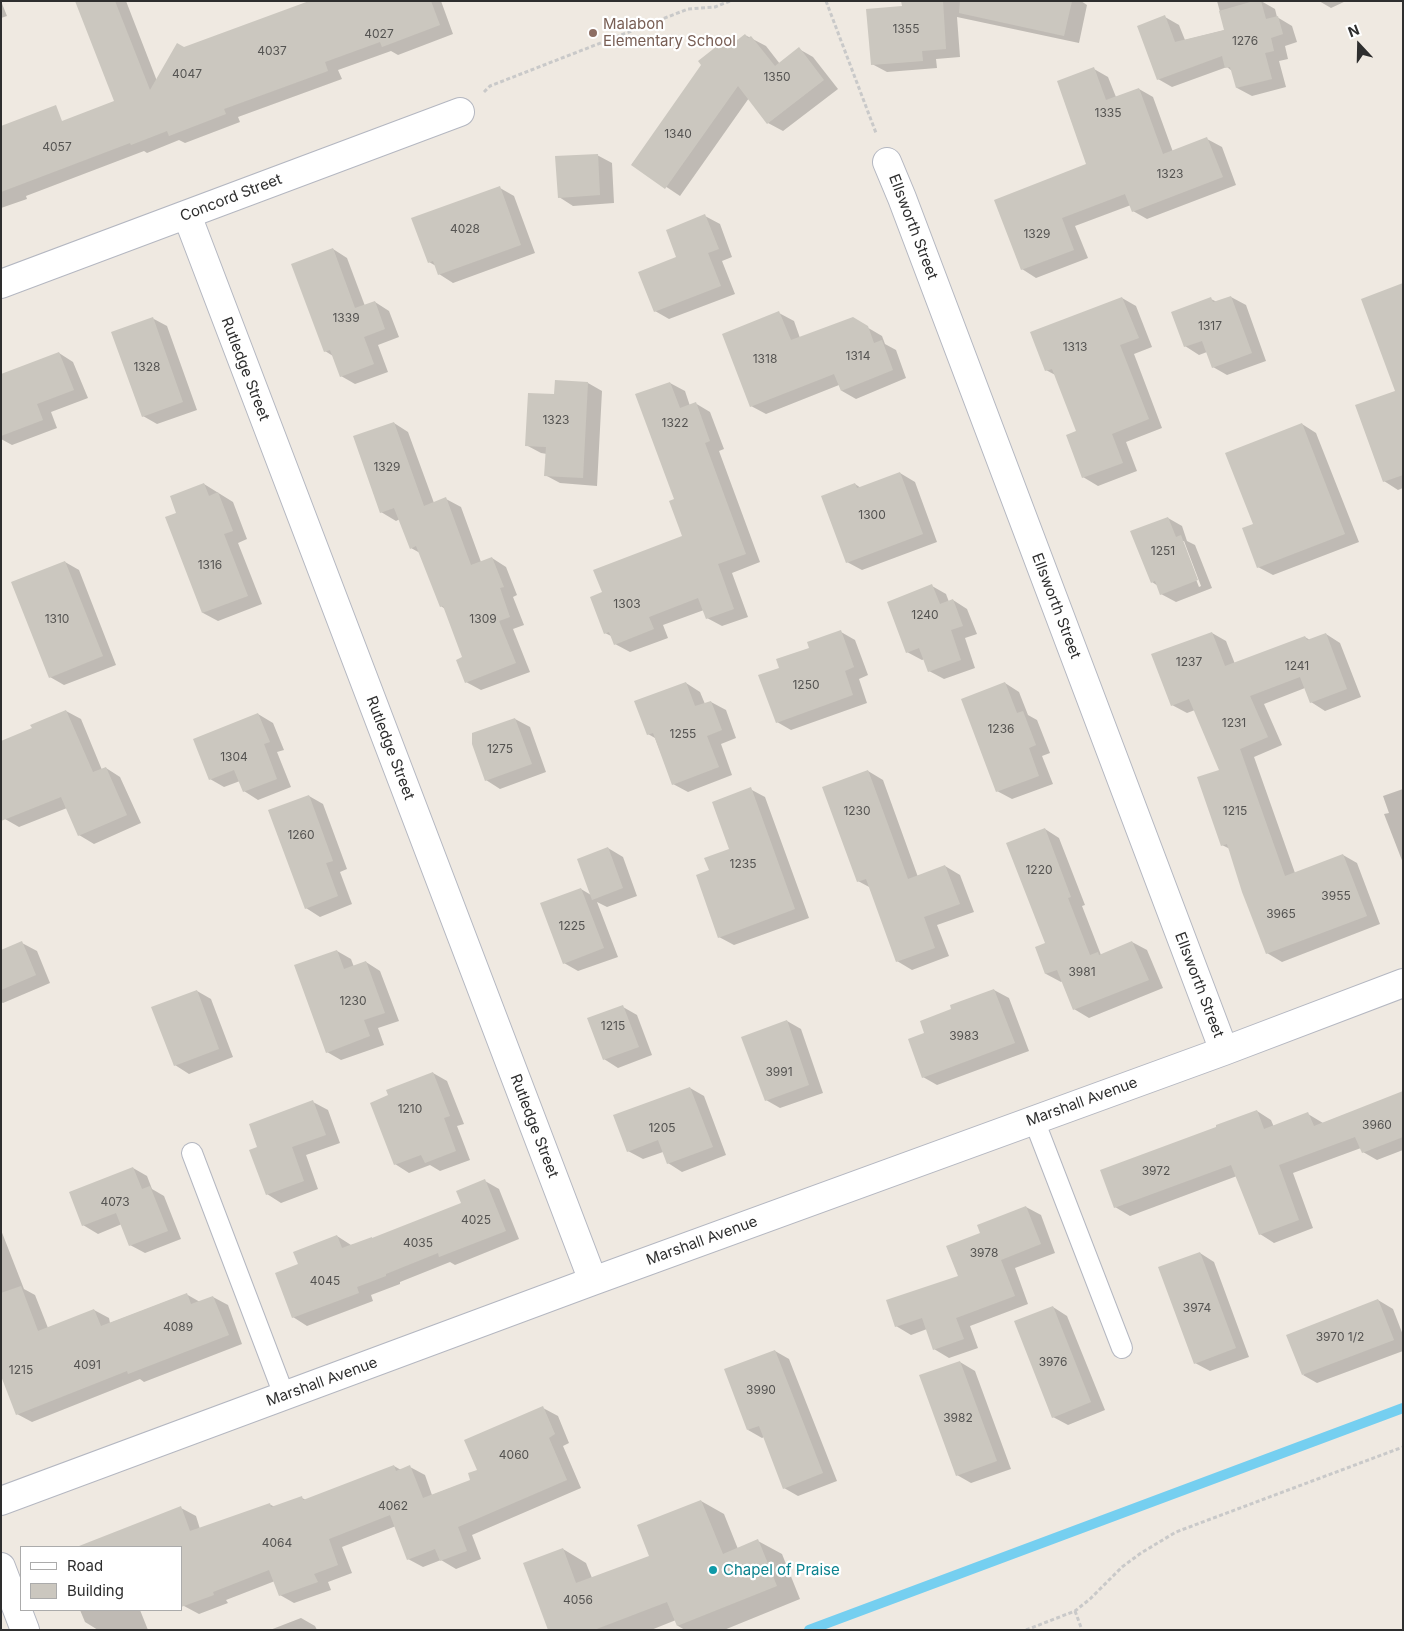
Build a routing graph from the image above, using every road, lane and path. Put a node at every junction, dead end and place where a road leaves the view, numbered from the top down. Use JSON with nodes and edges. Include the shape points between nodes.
{"nodes":[{"id":1,"x":730,"y":1,"type":"edge"},
{"id":2,"x":826,"y":1,"type":"edge"},
{"id":3,"x":460,"y":112,"type":"joint"},
{"id":4,"x":887,"y":162,"type":"joint"},
{"id":5,"x":186,"y":214,"type":"junction"},
{"id":6,"x":1,"y":284,"type":"edge"},
{"id":7,"x":1403,"y":983,"type":"edge"},
{"id":8,"x":1224,"y":1051,"type":"junction"},
{"id":9,"x":1034,"y":1120,"type":"junction"},
{"id":10,"x":192,"y":1153,"type":"dead end"},
{"id":11,"x":593,"y":1281,"type":"junction"},
{"id":12,"x":1122,"y":1348,"type":"dead end"},
{"id":13,"x":284,"y":1396,"type":"junction"},
{"id":14,"x":1403,"y":1448,"type":"edge"},
{"id":15,"x":1,"y":1501,"type":"edge"},
{"id":16,"x":1,"y":1567,"type":"edge"},
{"id":17,"x":1075,"y":1611,"type":"junction"},
{"id":18,"x":25,"y":1630,"type":"edge"},
{"id":19,"x":1026,"y":1630,"type":"edge"},
{"id":20,"x":1082,"y":1630,"type":"edge"}],
"edges":[{"from":1,"to":3,"type":"path","via":[[715,7],[688,9],[490,86]]},
{"from":2,"to":4,"type":"path"},
{"from":3,"to":5,"type":"street","name":"Concord Street"},
{"from":4,"to":8,"type":"street","name":"Ellsworth Street"},
{"from":5,"to":6,"type":"street","name":"Concord Street"},
{"from":5,"to":11,"type":"street","name":"Rutledge Street"},
{"from":7,"to":8,"type":"street","name":"Marshall Avenue"},
{"from":8,"to":9,"type":"street","name":"Marshall Avenue"},
{"from":9,"to":11,"type":"street","name":"Marshall Avenue"},
{"from":9,"to":12,"type":"lane"},
{"from":10,"to":13,"type":"lane"},
{"from":11,"to":13,"type":"street","name":"Marshall Avenue"},
{"from":13,"to":15,"type":"street","name":"Marshall Avenue"},
{"from":14,"to":17,"type":"path","via":[[1176,1532],[1141,1553]]},
{"from":16,"to":18,"type":"street"},
{"from":17,"to":19,"type":"path"},
{"from":17,"to":20,"type":"path"}]}
